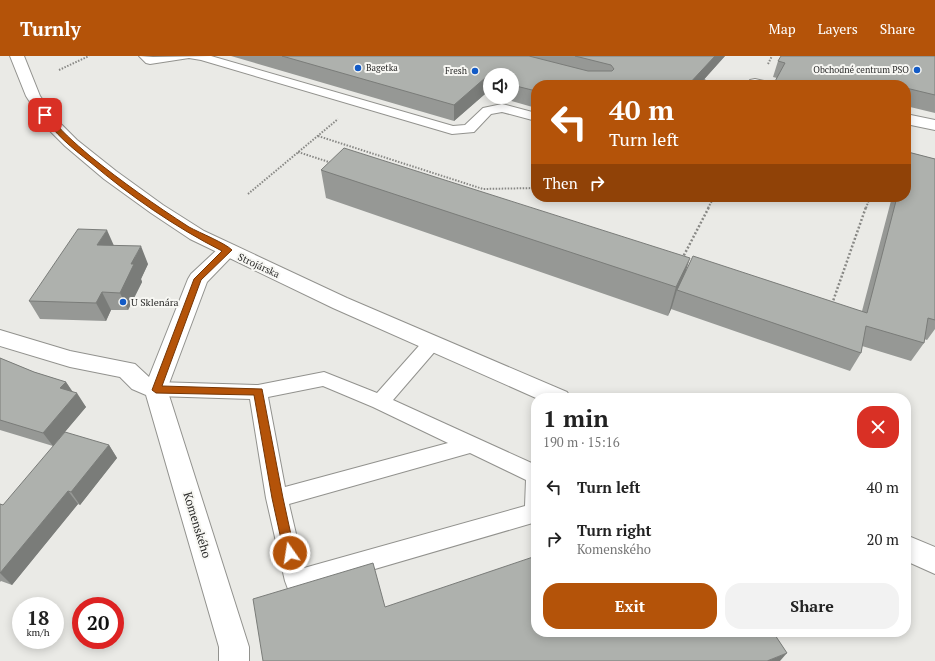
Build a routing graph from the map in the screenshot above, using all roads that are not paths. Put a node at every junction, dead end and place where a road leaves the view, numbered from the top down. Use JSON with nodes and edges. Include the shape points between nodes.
{"nodes":[{"id":1,"x":17,"y":56,"type":"edge"},
{"id":2,"x":145,"y":56,"type":"edge"},
{"id":3,"x":185,"y":56,"type":"edge"},
{"id":4,"x":192,"y":56,"type":"edge"},
{"id":5,"x":531,"y":117,"type":"edge"},
{"id":6,"x":911,"y":119,"type":"edge"},
{"id":7,"x":935,"y":125,"type":"edge"},
{"id":8,"x":228,"y":250,"type":"junction"},
{"id":9,"x":0,"y":338,"type":"edge"},
{"id":10,"x":431,"y":344,"type":"junction"},
{"id":11,"x":156,"y":390,"type":"junction"},
{"id":12,"x":258,"y":392,"type":"junction"},
{"id":13,"x":548,"y":393,"type":"edge"},
{"id":14,"x":380,"y":402,"type":"junction"},
{"id":15,"x":470,"y":445,"type":"junction"},
{"id":16,"x":531,"y":473,"type":"edge"},
{"id":17,"x":277,"y":498,"type":"junction"},
{"id":18,"x":531,"y":514,"type":"edge"},
{"id":19,"x":911,"y":549,"type":"edge"},
{"id":20,"x":935,"y":561,"type":"edge"},
{"id":21,"x":234,"y":661,"type":"edge"}],
"edges":[{"from":1,"to":8,"type":"main road","name":"Strojárska","via":[[33,96],[52,124],[71,143],[110,176],[157,209],[197,235]]},
{"from":2,"to":3,"type":"lane","via":[[150,61]]},
{"from":4,"to":5,"type":"lane","via":[[452,130],[469,129],[487,111],[502,108]]},
{"from":6,"to":7,"type":"main road"},
{"from":8,"to":10,"type":"main road","name":"Strojárska"},
{"from":8,"to":11,"type":"main road","via":[[198,279]]},
{"from":9,"to":11,"type":"main road","via":[[70,359],[127,370],[140,383]]},
{"from":10,"to":13,"type":"main road","name":"Strojárska"},
{"from":10,"to":14,"type":"lane"},
{"from":11,"to":12,"type":"lane"},
{"from":11,"to":21,"type":"main road","name":"Komenského","via":[[234,648]]},
{"from":12,"to":14,"type":"lane","via":[[324,379]]},
{"from":12,"to":17,"type":"lane"},
{"from":14,"to":15,"type":"lane"},
{"from":15,"to":16,"type":"lane"},
{"from":15,"to":17,"type":"lane"},
{"from":17,"to":18,"type":"lane","via":[[296,580]]},
{"from":19,"to":20,"type":"main road"}]}
